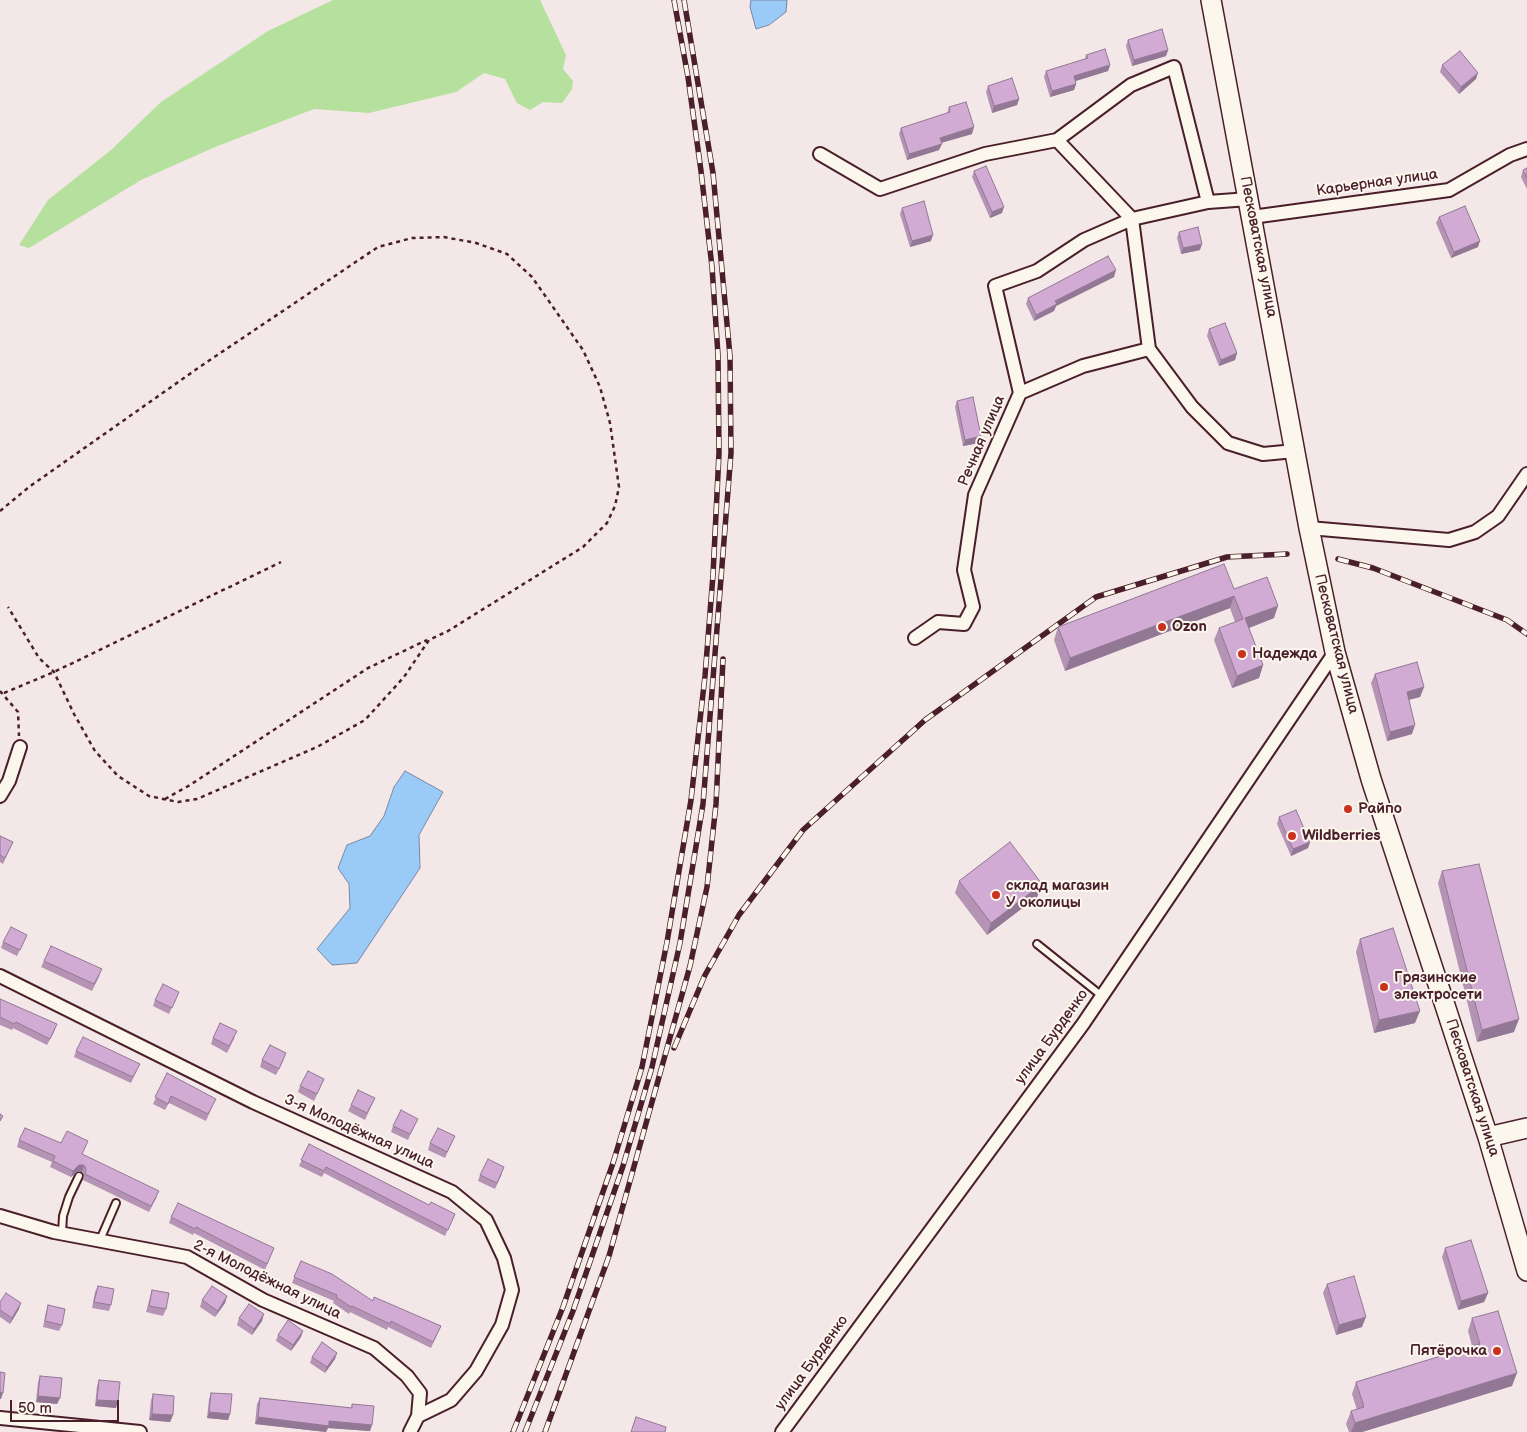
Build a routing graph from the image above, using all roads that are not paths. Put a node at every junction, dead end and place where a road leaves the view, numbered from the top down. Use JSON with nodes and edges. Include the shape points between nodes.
{"nodes":[{"id":1,"x":1211,"y":0,"type":"edge"},
{"id":2,"x":1057,"y":140,"type":"junction"},
{"id":3,"x":1527,"y":149,"type":"edge"},
{"id":4,"x":820,"y":154,"type":"dead end"},
{"id":5,"x":1208,"y":202,"type":"junction"},
{"id":6,"x":1251,"y":208,"type":"junction"},
{"id":7,"x":1132,"y":219,"type":"junction"},
{"id":8,"x":1149,"y":349,"type":"junction"},
{"id":9,"x":1020,"y":393,"type":"junction"},
{"id":10,"x":1295,"y":451,"type":"junction"},
{"id":11,"x":1527,"y":474,"type":"edge"},
{"id":12,"x":1309,"y":528,"type":"junction"},
{"id":13,"x":915,"y":638,"type":"dead end"},
{"id":14,"x":1335,"y":652,"type":"junction"},
{"id":15,"x":20,"y":747,"type":"road end"},
{"id":16,"x":0,"y":796,"type":"edge"},
{"id":17,"x":1036,"y":944,"type":"dead end"},
{"id":18,"x":0,"y":976,"type":"edge"},
{"id":19,"x":1102,"y":996,"type":"junction"},
{"id":20,"x":1527,"y":1128,"type":"edge"},
{"id":21,"x":1488,"y":1137,"type":"junction"},
{"id":22,"x":79,"y":1176,"type":"dead end"},
{"id":23,"x":116,"y":1203,"type":"dead end"},
{"id":24,"x":0,"y":1216,"type":"edge"},
{"id":25,"x":62,"y":1233,"type":"junction"},
{"id":26,"x":100,"y":1240,"type":"junction"},
{"id":27,"x":1527,"y":1271,"type":"edge"},
{"id":28,"x":418,"y":1416,"type":"junction"},
{"id":29,"x":0,"y":1418,"type":"edge"},
{"id":30,"x":140,"y":1432,"type":"edge"},
{"id":31,"x":410,"y":1432,"type":"edge"},
{"id":32,"x":782,"y":1432,"type":"edge"}],
"edges":[{"from":1,"to":6,"type":"main road","name":"Песковатская улица"},
{"from":2,"to":4,"type":"street","via":[[985,154],[880,188]]},
{"from":2,"to":5,"type":"street","via":[[1131,85],[1174,67]]},
{"from":2,"to":7,"type":"street"},
{"from":3,"to":6,"type":"street","name":"Карьерная улица","via":[[1510,155],[1449,190]]},
{"from":5,"to":6,"type":"street","name":"Речная улица"},
{"from":5,"to":7,"type":"street","name":"Речная улица"},
{"from":6,"to":10,"type":"main road","name":"Песковатская улица"},
{"from":7,"to":8,"type":"street"},
{"from":7,"to":9,"type":"street","name":"Речная улица","via":[[1084,240],[1036,271],[995,286]]},
{"from":8,"to":9,"type":"street","name":"Речная улица","via":[[1083,366]]},
{"from":8,"to":10,"type":"street","via":[[1192,407],[1228,443],[1263,454]]},
{"from":9,"to":13,"type":"street","name":"Речная улица","via":[[975,495],[964,570],[973,607],[964,624],[938,622]]},
{"from":10,"to":12,"type":"main road","name":"Песковатская улица"},
{"from":11,"to":12,"type":"street","via":[[1498,516],[1475,532],[1449,540]]},
{"from":12,"to":14,"type":"main road","name":"Песковатская улица"},
{"from":14,"to":19,"type":"street","name":"улица Бурденко"},
{"from":14,"to":21,"type":"main road","name":"Песковатская улица","via":[[1371,779]]},
{"from":15,"to":16,"type":"street","via":[[9,781]]},
{"from":17,"to":19,"type":"lane"},
{"from":18,"to":28,"type":"street","name":"3-я Молодёжная улица","via":[[253,1102],[452,1192],[486,1220],[504,1258],[512,1290],[502,1325],[476,1371],[451,1400]]},
{"from":19,"to":32,"type":"street","name":"улица Бурденко"},
{"from":20,"to":21,"type":"main road"},
{"from":21,"to":27,"type":"main road","name":"Песковатская улица"},
{"from":22,"to":25,"type":"lane","via":[[63,1216]]},
{"from":23,"to":26,"type":"lane"},
{"from":24,"to":25,"type":"street","name":"2-я Молодёжная улица"},
{"from":25,"to":26,"type":"street","name":"2-я Молодёжная улица"},
{"from":26,"to":28,"type":"street","name":"2-я Молодёжная улица","via":[[187,1257],[263,1300],[374,1348],[420,1393]]},
{"from":28,"to":31,"type":"street"},
{"from":29,"to":30,"type":"street"}]}
